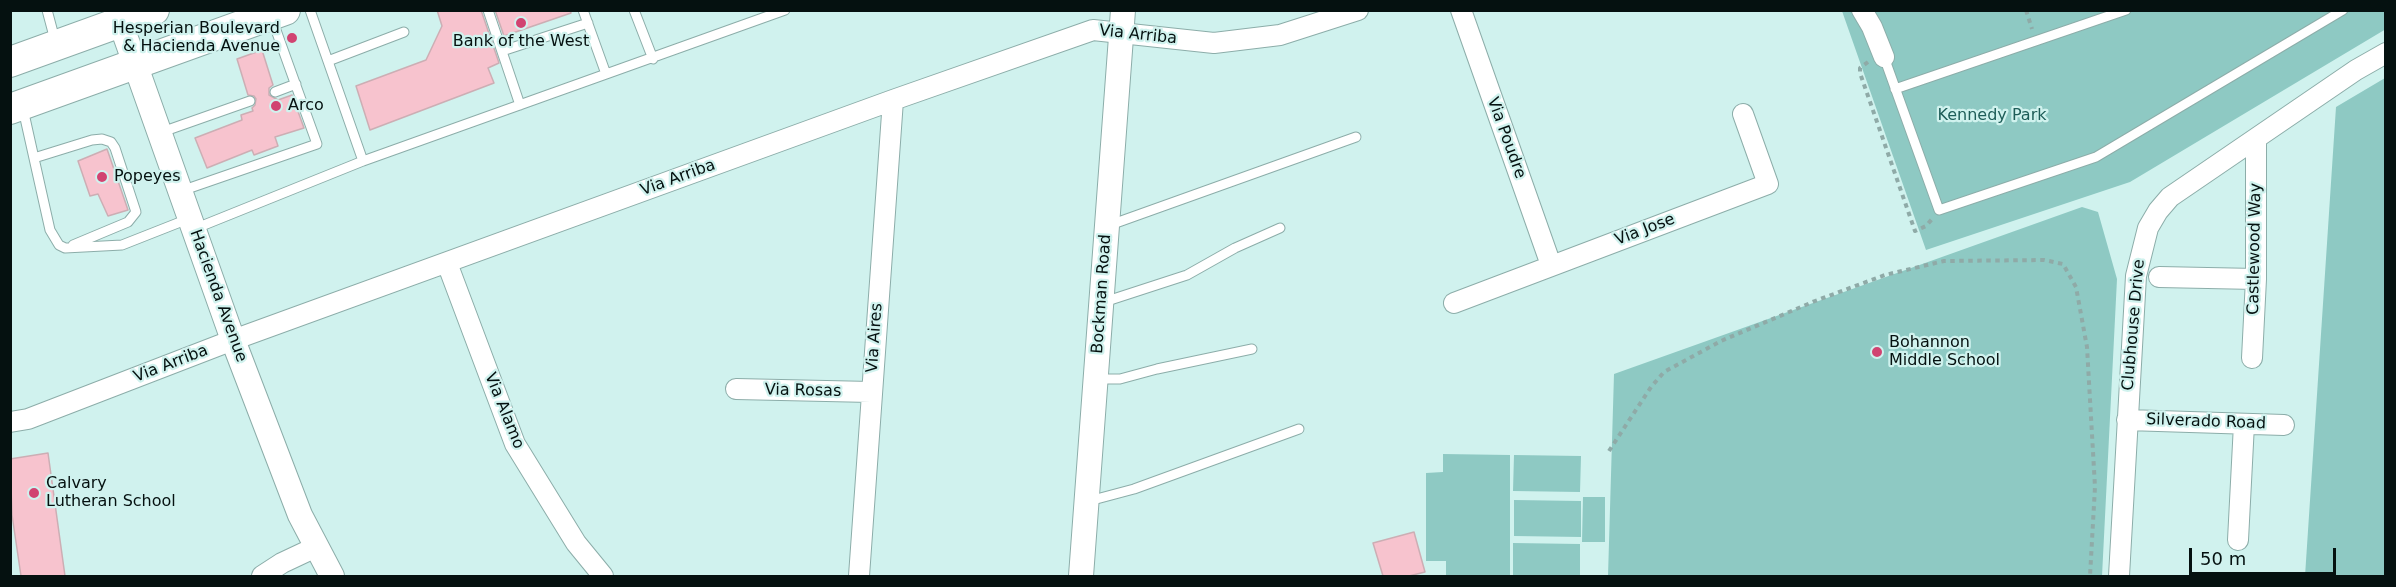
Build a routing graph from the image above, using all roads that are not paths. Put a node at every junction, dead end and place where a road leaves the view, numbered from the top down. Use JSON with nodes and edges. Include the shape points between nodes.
{"nodes":[{"id":1,"x":46,"y":10,"type":"edge"},
{"id":2,"x":154,"y":10,"type":"edge"},
{"id":3,"x":310,"y":10,"type":"edge"},
{"id":4,"x":488,"y":10,"type":"edge"},
{"id":5,"x":583,"y":10,"type":"edge"},
{"id":6,"x":634,"y":10,"type":"edge"},
{"id":7,"x":785,"y":10,"type":"edge"},
{"id":8,"x":1358,"y":10,"type":"edge"},
{"id":9,"x":1461,"y":10,"type":"edge"},
{"id":10,"x":1862,"y":10,"type":"edge"},
{"id":11,"x":2126,"y":10,"type":"edge"},
{"id":12,"x":2343,"y":10,"type":"edge"},
{"id":13,"x":278,"y":13,"type":"edge"},
{"id":14,"x":118,"y":17,"type":"edge"},
{"id":15,"x":1122,"y":22,"type":"edge"},
{"id":16,"x":588,"y":23,"type":"junction"},
{"id":17,"x":405,"y":32,"type":"dead end"},
{"id":18,"x":57,"y":45,"type":"junction"},
{"id":19,"x":502,"y":51,"type":"junction"},
{"id":20,"x":2385,"y":54,"type":"edge"},
{"id":21,"x":1879,"y":58,"type":"joint"},
{"id":22,"x":653,"y":59,"type":"junction"},
{"id":23,"x":328,"y":61,"type":"junction"},
{"id":24,"x":10,"y":62,"type":"edge"},
{"id":25,"x":134,"y":65,"type":"junction"},
{"id":26,"x":606,"y":74,"type":"junction"},
{"id":27,"x":296,"y":84,"type":"junction"},
{"id":28,"x":1895,"y":89,"type":"junction"},
{"id":29,"x":275,"y":92,"type":"dead end"},
{"id":30,"x":893,"y":100,"type":"junction"},
{"id":31,"x":250,"y":101,"type":"dead end"},
{"id":32,"x":520,"y":105,"type":"junction"},
{"id":33,"x":16,"y":107,"type":"edge"},
{"id":34,"x":1743,"y":114,"type":"dead end"},
{"id":35,"x":159,"y":133,"type":"junction"},
{"id":36,"x":1356,"y":137,"type":"dead end"},
{"id":37,"x":2256,"y":140,"type":"junction"},
{"id":38,"x":34,"y":158,"type":"junction"},
{"id":39,"x":363,"y":161,"type":"junction"},
{"id":40,"x":181,"y":191,"type":"junction"},
{"id":41,"x":192,"y":224,"type":"junction"},
{"id":42,"x":1107,"y":225,"type":"junction"},
{"id":43,"x":1280,"y":228,"type":"dead end"},
{"id":44,"x":65,"y":248,"type":"junction"},
{"id":45,"x":447,"y":263,"type":"junction"},
{"id":46,"x":1551,"y":265,"type":"junction"},
{"id":47,"x":2159,"y":277,"type":"dead end"},
{"id":48,"x":2256,"y":279,"type":"junction"},
{"id":49,"x":1101,"y":303,"type":"junction"},
{"id":50,"x":1454,"y":303,"type":"dead end"},
{"id":51,"x":233,"y":340,"type":"junction"},
{"id":52,"x":1252,"y":350,"type":"dead end"},
{"id":53,"x":2252,"y":358,"type":"dead end"},
{"id":54,"x":1096,"y":379,"type":"junction"},
{"id":55,"x":736,"y":389,"type":"dead end"},
{"id":56,"x":871,"y":392,"type":"junction"},
{"id":57,"x":2127,"y":420,"type":"junction"},
{"id":58,"x":10,"y":422,"type":"edge"},
{"id":59,"x":2244,"y":424,"type":"junction"},
{"id":60,"x":2284,"y":425,"type":"dead end"},
{"id":61,"x":1299,"y":429,"type":"dead end"},
{"id":62,"x":1087,"y":502,"type":"junction"},
{"id":63,"x":2238,"y":540,"type":"dead end"},
{"id":64,"x":316,"y":547,"type":"junction"},
{"id":65,"x":262,"y":576,"type":"edge"},
{"id":66,"x":332,"y":576,"type":"edge"},
{"id":67,"x":603,"y":576,"type":"edge"},
{"id":68,"x":859,"y":576,"type":"edge"},
{"id":69,"x":1081,"y":576,"type":"edge"},
{"id":70,"x":2120,"y":576,"type":"edge"}],
"edges":[{"from":1,"to":18,"type":"lane"},
{"from":2,"to":14,"type":"main road"},
{"from":3,"to":23,"type":"lane"},
{"from":4,"to":19,"type":"lane"},
{"from":5,"to":16,"type":"lane"},
{"from":6,"to":22,"type":"lane"},
{"from":7,"to":22,"type":"lane"},
{"from":8,"to":15,"type":"street","name":"Via Arriba","via":[[1280,35],[1214,43]]},
{"from":9,"to":46,"type":"street","name":"Via Poudre"},
{"from":10,"to":21,"type":"street","via":[[1872,27]]},
{"from":11,"to":28,"type":"lane"},
{"from":12,"to":28,"type":"lane","via":[[2096,158],[1939,210]]},
{"from":13,"to":25,"type":"main road"},
{"from":13,"to":27,"type":"lane"},
{"from":14,"to":18,"type":"main road"},
{"from":14,"to":25,"type":"street","name":"Hacienda Avenue"},
{"from":15,"to":30,"type":"street","name":"Via Arriba"},
{"from":15,"to":42,"type":"street","name":"Bockman Road"},
{"from":16,"to":19,"type":"lane"},
{"from":16,"to":26,"type":"lane"},
{"from":17,"to":23,"type":"lane"},
{"from":18,"to":24,"type":"main road"},
{"from":19,"to":32,"type":"lane"},
{"from":20,"to":37,"type":"street","name":"Clubhouse Drive"},
{"from":21,"to":28,"type":"lane"},
{"from":22,"to":26,"type":"lane"},
{"from":23,"to":39,"type":"lane"},
{"from":25,"to":33,"type":"main road"},
{"from":25,"to":35,"type":"street","name":"Hacienda Avenue"},
{"from":26,"to":32,"type":"lane"},
{"from":27,"to":29,"type":"lane"},
{"from":27,"to":40,"type":"lane","via":[[317,144]]},
{"from":30,"to":45,"type":"street","name":"Via Arriba"},
{"from":30,"to":56,"type":"street","name":"Via Aires"},
{"from":31,"to":35,"type":"lane"},
{"from":32,"to":39,"type":"lane"},
{"from":33,"to":38,"type":"lane"},
{"from":34,"to":46,"type":"street","name":"Via Jose","via":[[1768,184]]},
{"from":35,"to":40,"type":"street","name":"Hacienda Avenue"},
{"from":36,"to":42,"type":"lane"},
{"from":37,"to":48,"type":"street","name":"Castlewood Way"},
{"from":37,"to":57,"type":"street","name":"Clubhouse Drive","via":[[2170,197],[2148,228],[2136,276]]},
{"from":38,"to":44,"type":"lane","via":[[50,230],[54,240]]},
{"from":38,"to":44,"type":"lane","via":[[92,140],[111,142],[135,204],[136,212],[128,222]]},
{"from":39,"to":41,"type":"lane"},
{"from":40,"to":41,"type":"street","name":"Hacienda Avenue"},
{"from":41,"to":44,"type":"lane","via":[[122,245]]},
{"from":41,"to":51,"type":"street","name":"Hacienda Avenue"},
{"from":42,"to":49,"type":"street","name":"Bockman Road"},
{"from":43,"to":49,"type":"lane","via":[[1187,276]]},
{"from":45,"to":51,"type":"street","name":"Via Arriba"},
{"from":45,"to":67,"type":"street","name":"Via Alamo","via":[[515,444],[576,543]]},
{"from":46,"to":50,"type":"street","name":"Via Jose"},
{"from":47,"to":48,"type":"street"},
{"from":48,"to":53,"type":"street","name":"Castlewood Way"},
{"from":49,"to":54,"type":"street","name":"Bockman Road"},
{"from":51,"to":58,"type":"street","name":"Via Arriba"},
{"from":51,"to":64,"type":"street","name":"Hacienda Avenue"},
{"from":52,"to":54,"type":"lane","via":[[1120,379]]},
{"from":54,"to":62,"type":"street","name":"Bockman Road"},
{"from":55,"to":56,"type":"street","name":"Via Rosas"},
{"from":56,"to":68,"type":"street","name":"Via Aires"},
{"from":57,"to":59,"type":"street","name":"Silverado Road"},
{"from":57,"to":70,"type":"street","name":"Clubhouse Drive"},
{"from":59,"to":60,"type":"street","name":"Silverado Road"},
{"from":59,"to":63,"type":"street"},
{"from":61,"to":62,"type":"lane","via":[[1134,489]]},
{"from":62,"to":69,"type":"street","name":"Bockman Road"},
{"from":64,"to":65,"type":"street"},
{"from":64,"to":66,"type":"street","name":"Hacienda Avenue"}]}
